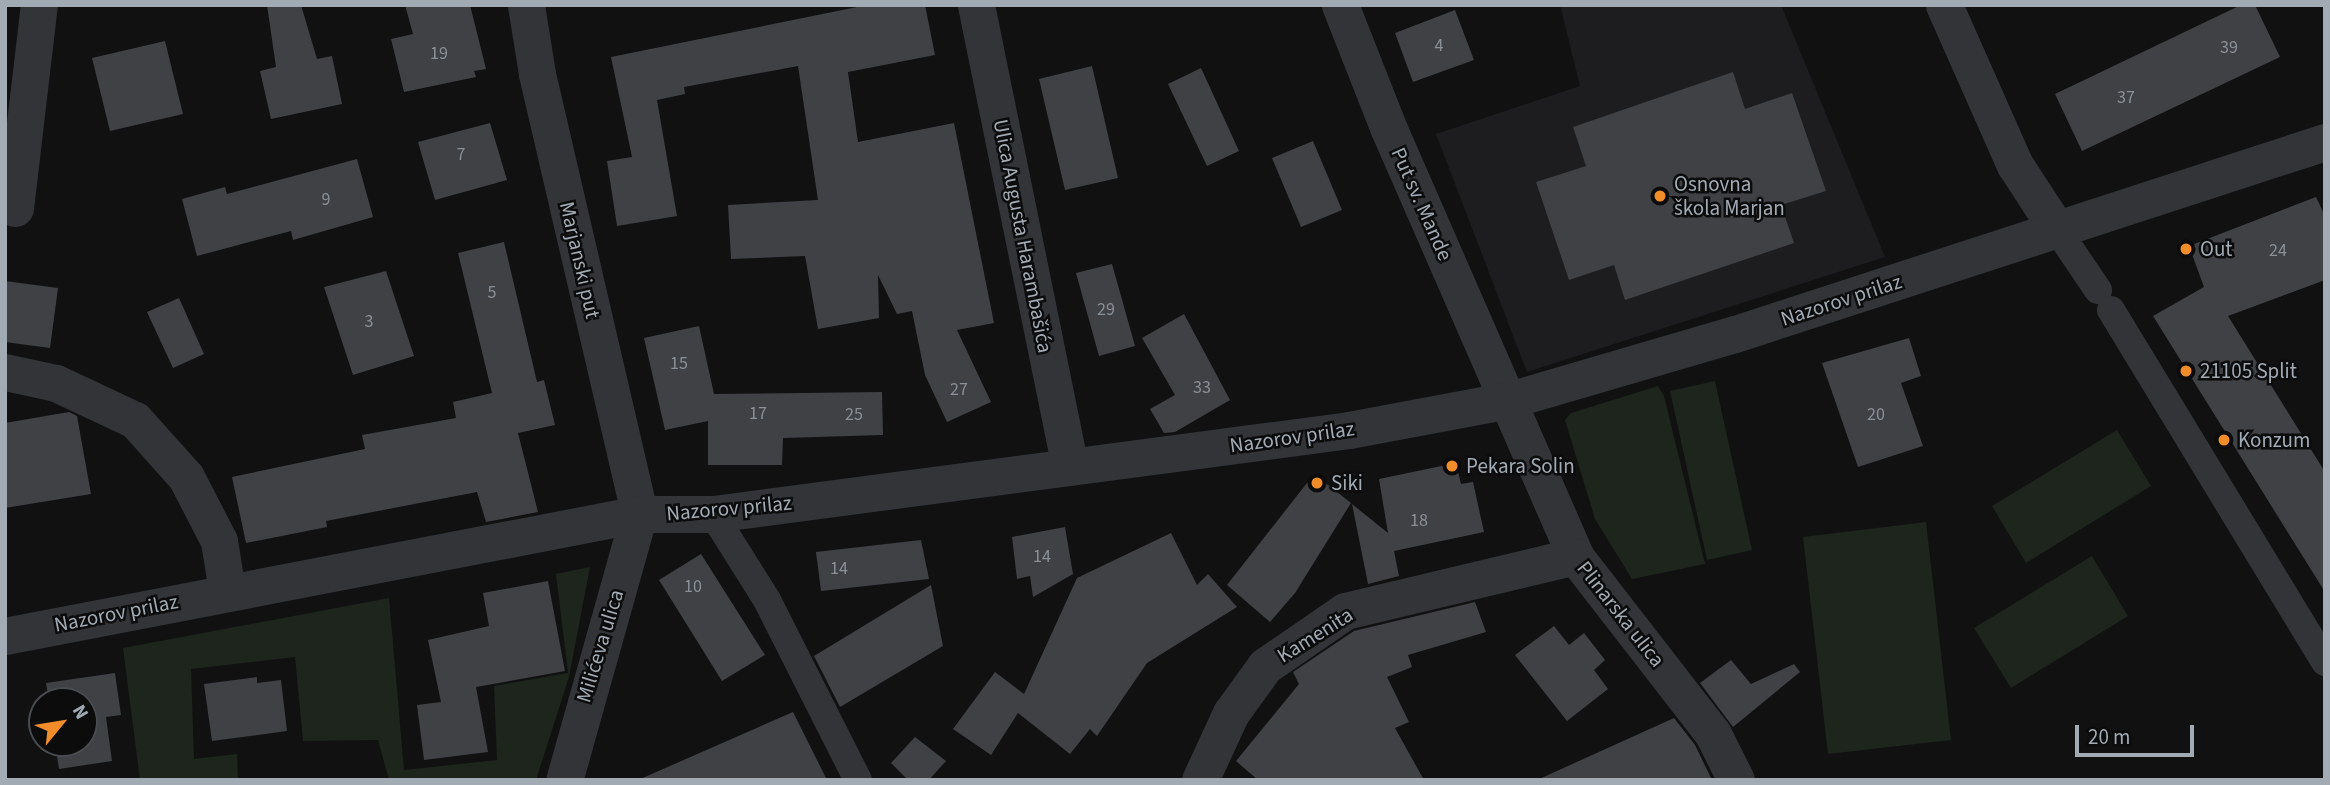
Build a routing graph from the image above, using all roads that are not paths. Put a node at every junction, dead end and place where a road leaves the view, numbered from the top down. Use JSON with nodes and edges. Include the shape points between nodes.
{"nodes":[{"id":1,"x":39,"y":5,"type":"edge"},
{"id":2,"x":526,"y":5,"type":"edge"},
{"id":3,"x":976,"y":5,"type":"edge"},
{"id":4,"x":1340,"y":5,"type":"edge"},
{"id":5,"x":1944,"y":5,"type":"edge"},
{"id":6,"x":2325,"y":142,"type":"edge"},
{"id":7,"x":15,"y":208,"type":"dead end"},
{"id":8,"x":2056,"y":228,"type":"junction"},
{"id":9,"x":5,"y":372,"type":"edge"},
{"id":10,"x":1509,"y":400,"type":"junction"},
{"id":11,"x":1070,"y":467,"type":"junction"},
{"id":12,"x":639,"y":514,"type":"junction"},
{"id":13,"x":712,"y":514,"type":"junction"},
{"id":14,"x":1575,"y":556,"type":"junction"},
{"id":15,"x":228,"y":591,"type":"junction"},
{"id":16,"x":5,"y":636,"type":"edge"},
{"id":17,"x":2325,"y":662,"type":"edge"},
{"id":18,"x":564,"y":780,"type":"edge"},
{"id":19,"x":858,"y":780,"type":"edge"},
{"id":20,"x":1200,"y":780,"type":"edge"},
{"id":21,"x":1736,"y":780,"type":"edge"}],
"edges":[{"from":1,"to":7,"type":"street"},
{"from":2,"to":12,"type":"street","name":"Marjanski put","via":[[537,74]]},
{"from":3,"to":11,"type":"street","name":"Ulica Augusta Harambašića"},
{"from":4,"to":10,"type":"street","name":"Put sv. Mande","via":[[1388,127]]},
{"from":5,"to":8,"type":"street","via":[[2015,165]]},
{"from":6,"to":8,"type":"street","name":"Nazorov prilaz"},
{"from":8,"to":10,"type":"street","name":"Nazorov prilaz","via":[[1735,334]]},
{"from":8,"to":17,"type":"street","via":[[2105,300]]},
{"from":9,"to":15,"type":"street","via":[[56,383],[135,420],[186,477],[219,541]]},
{"from":10,"to":11,"type":"street","name":"Nazorov prilaz","via":[[1349,430]]},
{"from":10,"to":14,"type":"street","name":"Plinarska ulica"},
{"from":11,"to":13,"type":"street","name":"Nazorov prilaz"},
{"from":12,"to":13,"type":"street","name":"Nazorov prilaz"},
{"from":12,"to":15,"type":"street","name":"Nazorov prilaz"},
{"from":12,"to":18,"type":"street","name":"Milićeva ulica"},
{"from":13,"to":19,"type":"street","via":[[767,600]]},
{"from":14,"to":20,"type":"street","name":"Kamenita","via":[[1345,611],[1265,666],[1231,713]]},
{"from":14,"to":21,"type":"street","name":"Plinarska ulica","via":[[1713,734]]},
{"from":15,"to":16,"type":"street","name":"Nazorov prilaz"}]}
